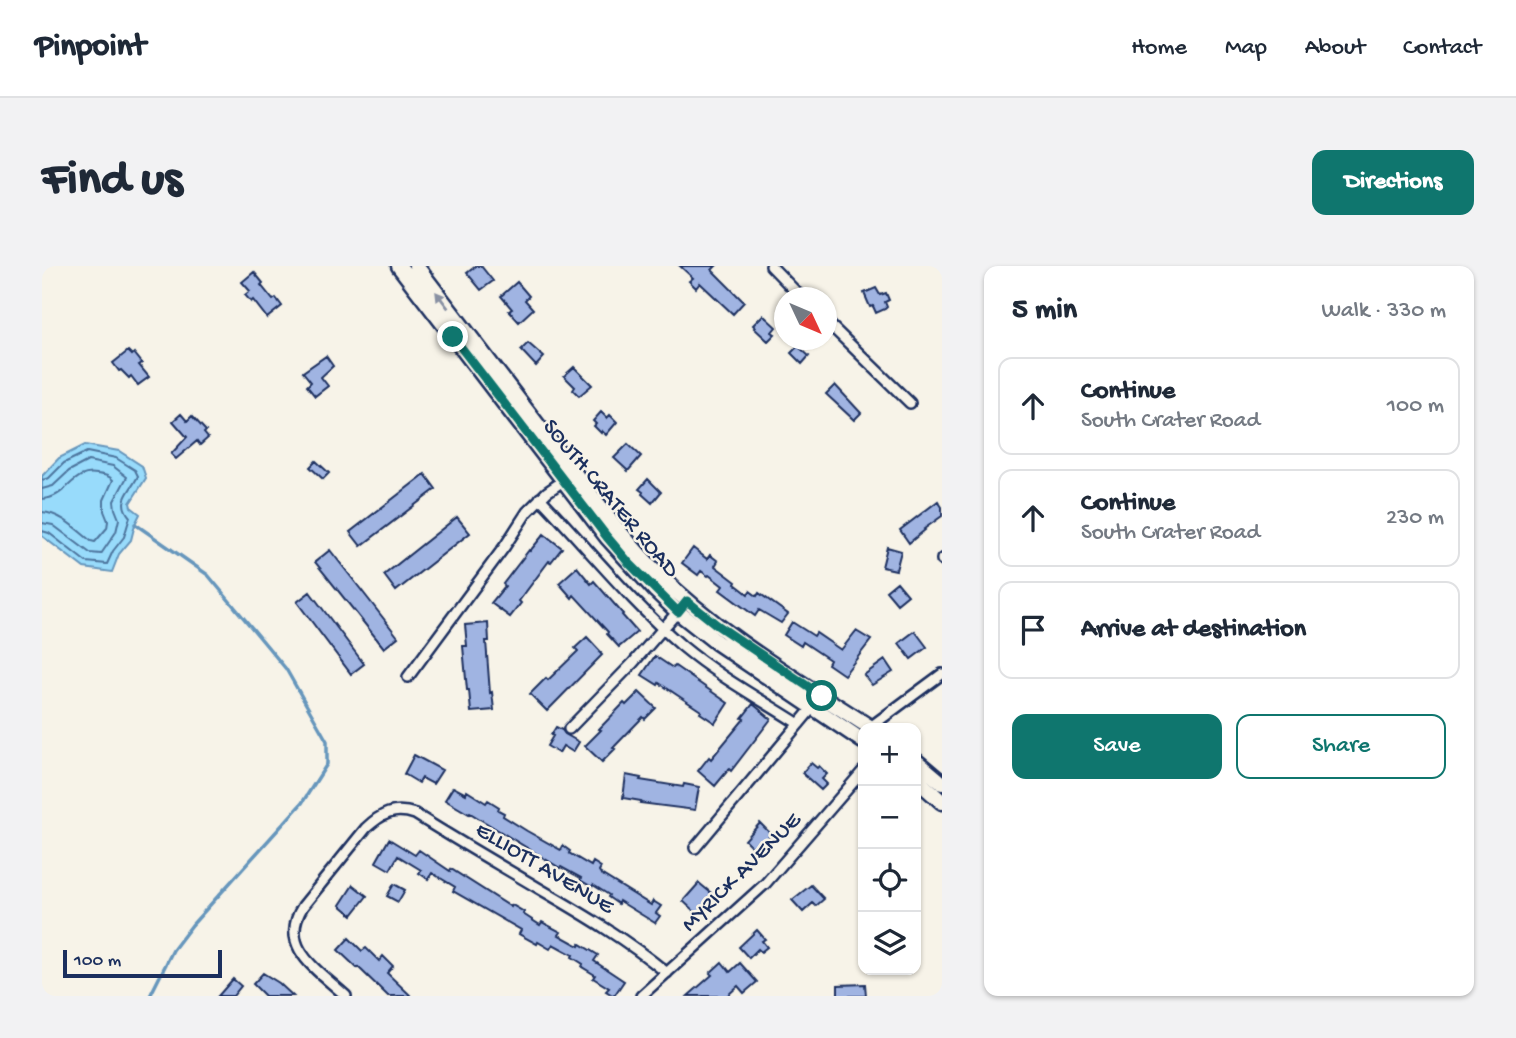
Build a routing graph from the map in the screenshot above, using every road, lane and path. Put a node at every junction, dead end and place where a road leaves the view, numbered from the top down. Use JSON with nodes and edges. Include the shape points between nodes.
{"nodes":[{"id":1,"x":399,"y":266,"type":"edge"},
{"id":2,"x":416,"y":266,"type":"edge"},
{"id":3,"x":771,"y":266,"type":"edge"},
{"id":4,"x":791,"y":287,"type":"edge"},
{"id":5,"x":837,"y":332,"type":"edge"},
{"id":6,"x":910,"y":402,"type":"dead end"},
{"id":7,"x":563,"y":481,"type":"junction"},
{"id":8,"x":540,"y":498,"type":"junction"},
{"id":9,"x":682,"y":606,"type":"junction"},
{"id":10,"x":663,"y":628,"type":"junction"},
{"id":11,"x":942,"y":674,"type":"edge"},
{"id":12,"x":408,"y":677,"type":"dead end"},
{"id":13,"x":813,"y":707,"type":"junction"},
{"id":14,"x":878,"y":723,"type":"edge"},
{"id":15,"x":799,"y":724,"type":"junction"},
{"id":16,"x":858,"y":726,"type":"edge"},
{"id":17,"x":858,"y":728,"type":"edge"},
{"id":18,"x":569,"y":729,"type":"dead end"},
{"id":19,"x":921,"y":765,"type":"edge"},
{"id":20,"x":858,"y":777,"type":"edge"},
{"id":21,"x":921,"y":783,"type":"edge"},
{"id":22,"x":942,"y":783,"type":"edge"},
{"id":23,"x":942,"y":802,"type":"edge"},
{"id":24,"x":695,"y":848,"type":"dead end"},
{"id":25,"x":667,"y":973,"type":"junction"},
{"id":26,"x":346,"y":996,"type":"edge"},
{"id":27,"x":641,"y":996,"type":"edge"}],
"edges":[{"from":1,"to":7,"type":"main road","name":"SOUTH CRATER ROAD"},
{"from":9,"to":2,"type":"main road","name":"SOUTH CRATER ROAD","one_way":true},
{"from":3,"to":4,"type":"street"},
{"from":5,"to":6,"type":"street"},
{"from":7,"to":8,"type":"street"},
{"from":7,"to":9,"type":"main road","name":"SOUTH CRATER ROAD","via":[[629,563]]},
{"from":8,"to":10,"type":"street"},
{"from":8,"to":12,"type":"street"},
{"from":9,"to":10,"type":"street"},
{"from":9,"to":13,"type":"main road","name":"SOUTH CRATER ROAD","via":[[736,656]]},
{"from":9,"to":16,"type":"main road","name":"SOUTH CRATER ROAD","via":[[717,625]]},
{"from":10,"to":15,"type":"street","via":[[716,670]]},
{"from":10,"to":18,"type":"street"},
{"from":11,"to":14,"type":"street"},
{"from":13,"to":15,"type":"street"},
{"from":13,"to":17,"type":"main road","name":"SOUTH CRATER ROAD"},
{"from":15,"to":24,"type":"street"},
{"from":19,"to":22,"type":"main road"},
{"from":20,"to":25,"type":"street","name":"MYRICK AVENUE","via":[[765,884]]},
{"from":21,"to":23,"type":"main road"},
{"from":25,"to":26,"type":"street","name":"ELLIOTT AVENUE","via":[[596,922],[415,814],[396,810],[366,828],[297,915],[294,932],[302,953]]},
{"from":25,"to":27,"type":"street","name":"MYRICK AVENUE"}]}
